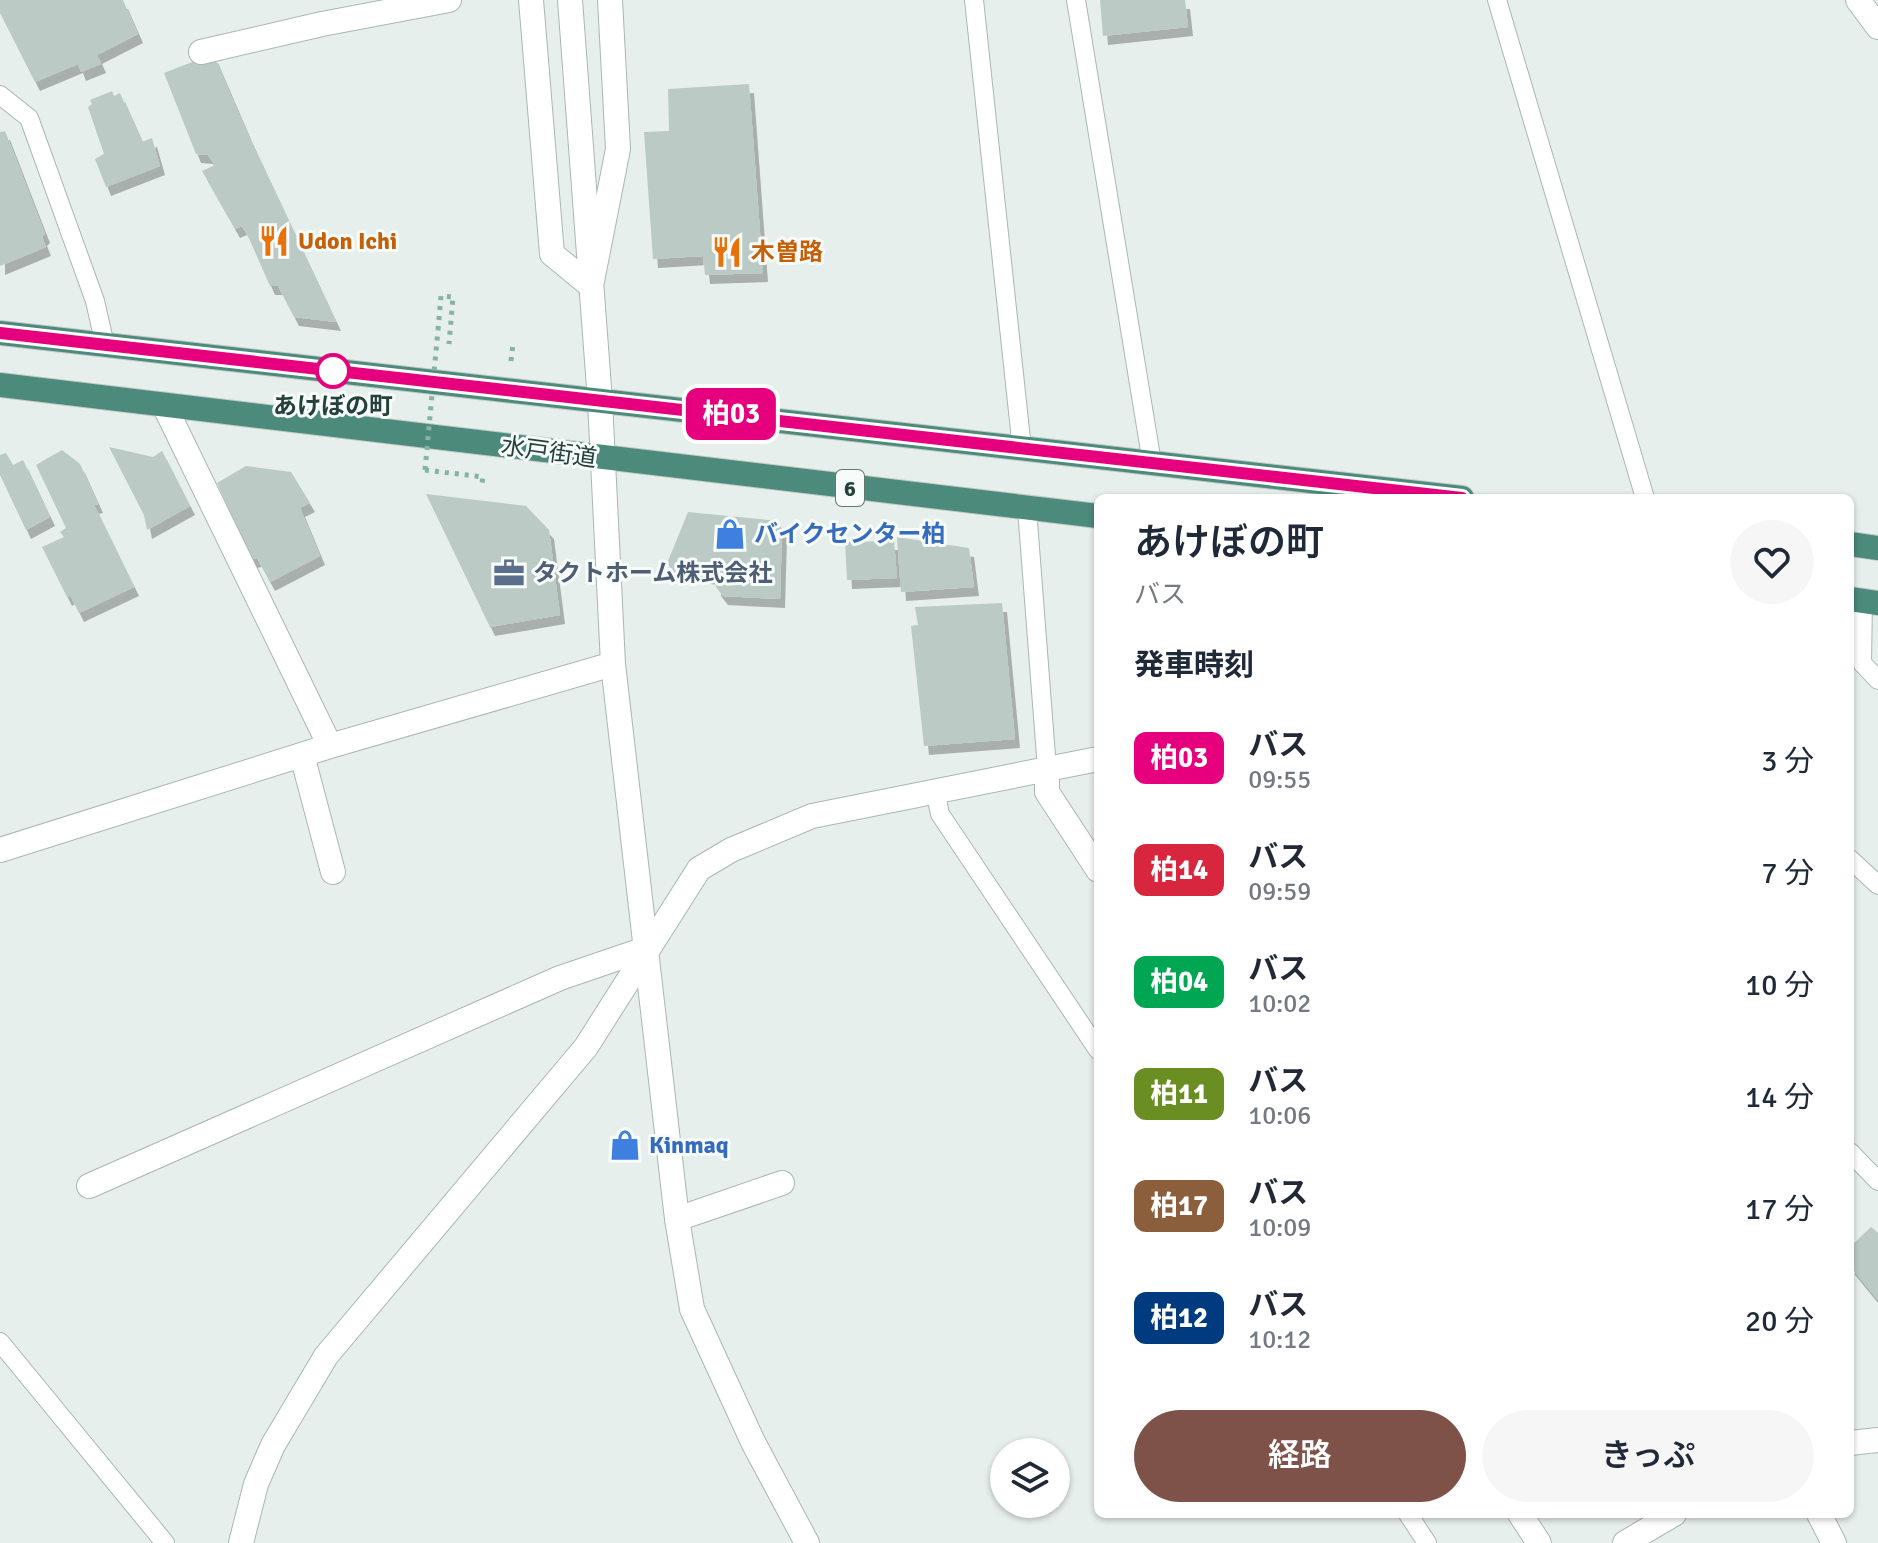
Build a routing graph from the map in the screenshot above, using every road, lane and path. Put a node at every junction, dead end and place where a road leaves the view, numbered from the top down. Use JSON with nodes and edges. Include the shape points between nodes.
{"nodes":[{"id":1,"x":449,"y":0,"type":"edge"},
{"id":2,"x":531,"y":0,"type":"edge"},
{"id":3,"x":570,"y":0,"type":"edge"},
{"id":4,"x":610,"y":0,"type":"edge"},
{"id":5,"x":974,"y":0,"type":"edge"},
{"id":6,"x":1076,"y":0,"type":"edge"},
{"id":7,"x":1497,"y":0,"type":"edge"},
{"id":8,"x":1858,"y":0,"type":"edge"},
{"id":9,"x":1878,"y":27,"type":"edge"},
{"id":10,"x":201,"y":52,"type":"dead end"},
{"id":11,"x":0,"y":95,"type":"edge"},
{"id":12,"x":591,"y":286,"type":"junction"},
{"id":13,"x":0,"y":333,"type":"edge"},
{"id":14,"x":449,"y":344,"type":"dead end"},
{"id":15,"x":105,"y":345,"type":"junction"},
{"id":16,"x":0,"y":385,"type":"edge"},
{"id":17,"x":600,"y":401,"type":"junction"},
{"id":18,"x":164,"y":405,"type":"junction"},
{"id":19,"x":1022,"y":449,"type":"junction"},
{"id":20,"x":602,"y":459,"type":"junction"},
{"id":21,"x":1152,"y":463,"type":"junction"},
{"id":22,"x":482,"y":483,"type":"dead end"},
{"id":23,"x":1427,"y":494,"type":"edge"},
{"id":24,"x":1644,"y":494,"type":"edge"},
{"id":25,"x":1027,"y":509,"type":"junction"},
{"id":26,"x":1094,"y":516,"type":"edge"},
{"id":27,"x":1854,"y":545,"type":"edge"},
{"id":28,"x":1878,"y":548,"type":"edge"},
{"id":29,"x":1864,"y":601,"type":"edge"},
{"id":30,"x":613,"y":664,"type":"junction"},
{"id":31,"x":1878,"y":680,"type":"edge"},
{"id":32,"x":330,"y":746,"type":"junction"},
{"id":33,"x":302,"y":755,"type":"junction"},
{"id":34,"x":1094,"y":760,"type":"edge"},
{"id":35,"x":1047,"y":769,"type":"junction"},
{"id":36,"x":935,"y":790,"type":"junction"},
{"id":37,"x":0,"y":850,"type":"edge"},
{"id":38,"x":1854,"y":863,"type":"edge"},
{"id":39,"x":1094,"y":864,"type":"edge"},
{"id":40,"x":333,"y":872,"type":"dead end"},
{"id":41,"x":1878,"y":885,"type":"edge"},
{"id":42,"x":648,"y":948,"type":"junction"},
{"id":43,"x":1094,"y":1044,"type":"edge"},
{"id":44,"x":1854,"y":1156,"type":"edge"},
{"id":45,"x":1878,"y":1181,"type":"edge"},
{"id":46,"x":782,"y":1183,"type":"dead end"},
{"id":47,"x":89,"y":1186,"type":"dead end"},
{"id":48,"x":677,"y":1219,"type":"junction"},
{"id":49,"x":0,"y":1342,"type":"edge"},
{"id":50,"x":1878,"y":1440,"type":"edge"},
{"id":51,"x":1854,"y":1443,"type":"edge"},
{"id":52,"x":1411,"y":1518,"type":"edge"},
{"id":53,"x":1523,"y":1518,"type":"edge"},
{"id":54,"x":1667,"y":1518,"type":"edge"},
{"id":55,"x":1821,"y":1518,"type":"edge"},
{"id":56,"x":165,"y":1543,"type":"edge"},
{"id":57,"x":241,"y":1543,"type":"edge"},
{"id":58,"x":807,"y":1543,"type":"edge"},
{"id":59,"x":1427,"y":1543,"type":"edge"},
{"id":60,"x":1539,"y":1543,"type":"edge"},
{"id":61,"x":1625,"y":1543,"type":"edge"},
{"id":62,"x":1834,"y":1543,"type":"edge"}],
"edges":[{"from":1,"to":10,"type":"street"},
{"from":2,"to":12,"type":"street","via":[[552,254]]},
{"from":3,"to":12,"type":"street"},
{"from":4,"to":12,"type":"street","via":[[618,149]]},
{"from":5,"to":19,"type":"lane"},
{"from":6,"to":21,"type":"lane"},
{"from":7,"to":24,"type":"lane"},
{"from":8,"to":9,"type":"street"},
{"from":11,"to":15,"type":"lane","via":[[29,118],[95,301]]},
{"from":12,"to":17,"type":"street"},
{"from":13,"to":15,"type":"highway"},
{"from":14,"to":22,"type":"path","bridge":true,"via":[[453,297],[441,296],[425,470],[483,477]]},
{"from":15,"to":17,"type":"highway"},
{"from":16,"to":18,"type":"highway","name":"水戸街道","number":"6"},
{"from":17,"to":19,"type":"highway"},
{"from":17,"to":20,"type":"street"},
{"from":18,"to":20,"type":"highway","name":"水戸街道","number":"6"},
{"from":18,"to":32,"type":"street"},
{"from":19,"to":21,"type":"highway"},
{"from":20,"to":25,"type":"highway","name":"水戸街道","number":"6"},
{"from":20,"to":30,"type":"street"},
{"from":21,"to":23,"type":"highway"},
{"from":25,"to":26,"type":"highway","name":"水戸街道","number":"6"},
{"from":25,"to":35,"type":"lane"},
{"from":27,"to":28,"type":"highway"},
{"from":29,"to":31,"type":"lane","via":[[1862,663]]},
{"from":30,"to":32,"type":"street"},
{"from":30,"to":42,"type":"street"},
{"from":32,"to":33,"type":"street"},
{"from":33,"to":37,"type":"street"},
{"from":33,"to":40,"type":"street"},
{"from":34,"to":35,"type":"street"},
{"from":35,"to":36,"type":"street"},
{"from":35,"to":39,"type":"street","via":[[1047,792]]},
{"from":36,"to":42,"type":"street","via":[[812,816],[731,850],[699,869]]},
{"from":36,"to":43,"type":"lane","via":[[940,814]]},
{"from":38,"to":41,"type":"lane"},
{"from":42,"to":47,"type":"street","via":[[560,978]]},
{"from":42,"to":48,"type":"street"},
{"from":42,"to":57,"type":"street","via":[[586,1047],[326,1356],[273,1445],[256,1484]]},
{"from":44,"to":45,"type":"lane"},
{"from":46,"to":48,"type":"street"},
{"from":48,"to":58,"type":"street","via":[[692,1309]]},
{"from":49,"to":56,"type":"lane"},
{"from":50,"to":51,"type":"street"},
{"from":52,"to":59,"type":"lane"},
{"from":53,"to":60,"type":"street"},
{"from":54,"to":61,"type":"street"},
{"from":55,"to":62,"type":"street"}]}
